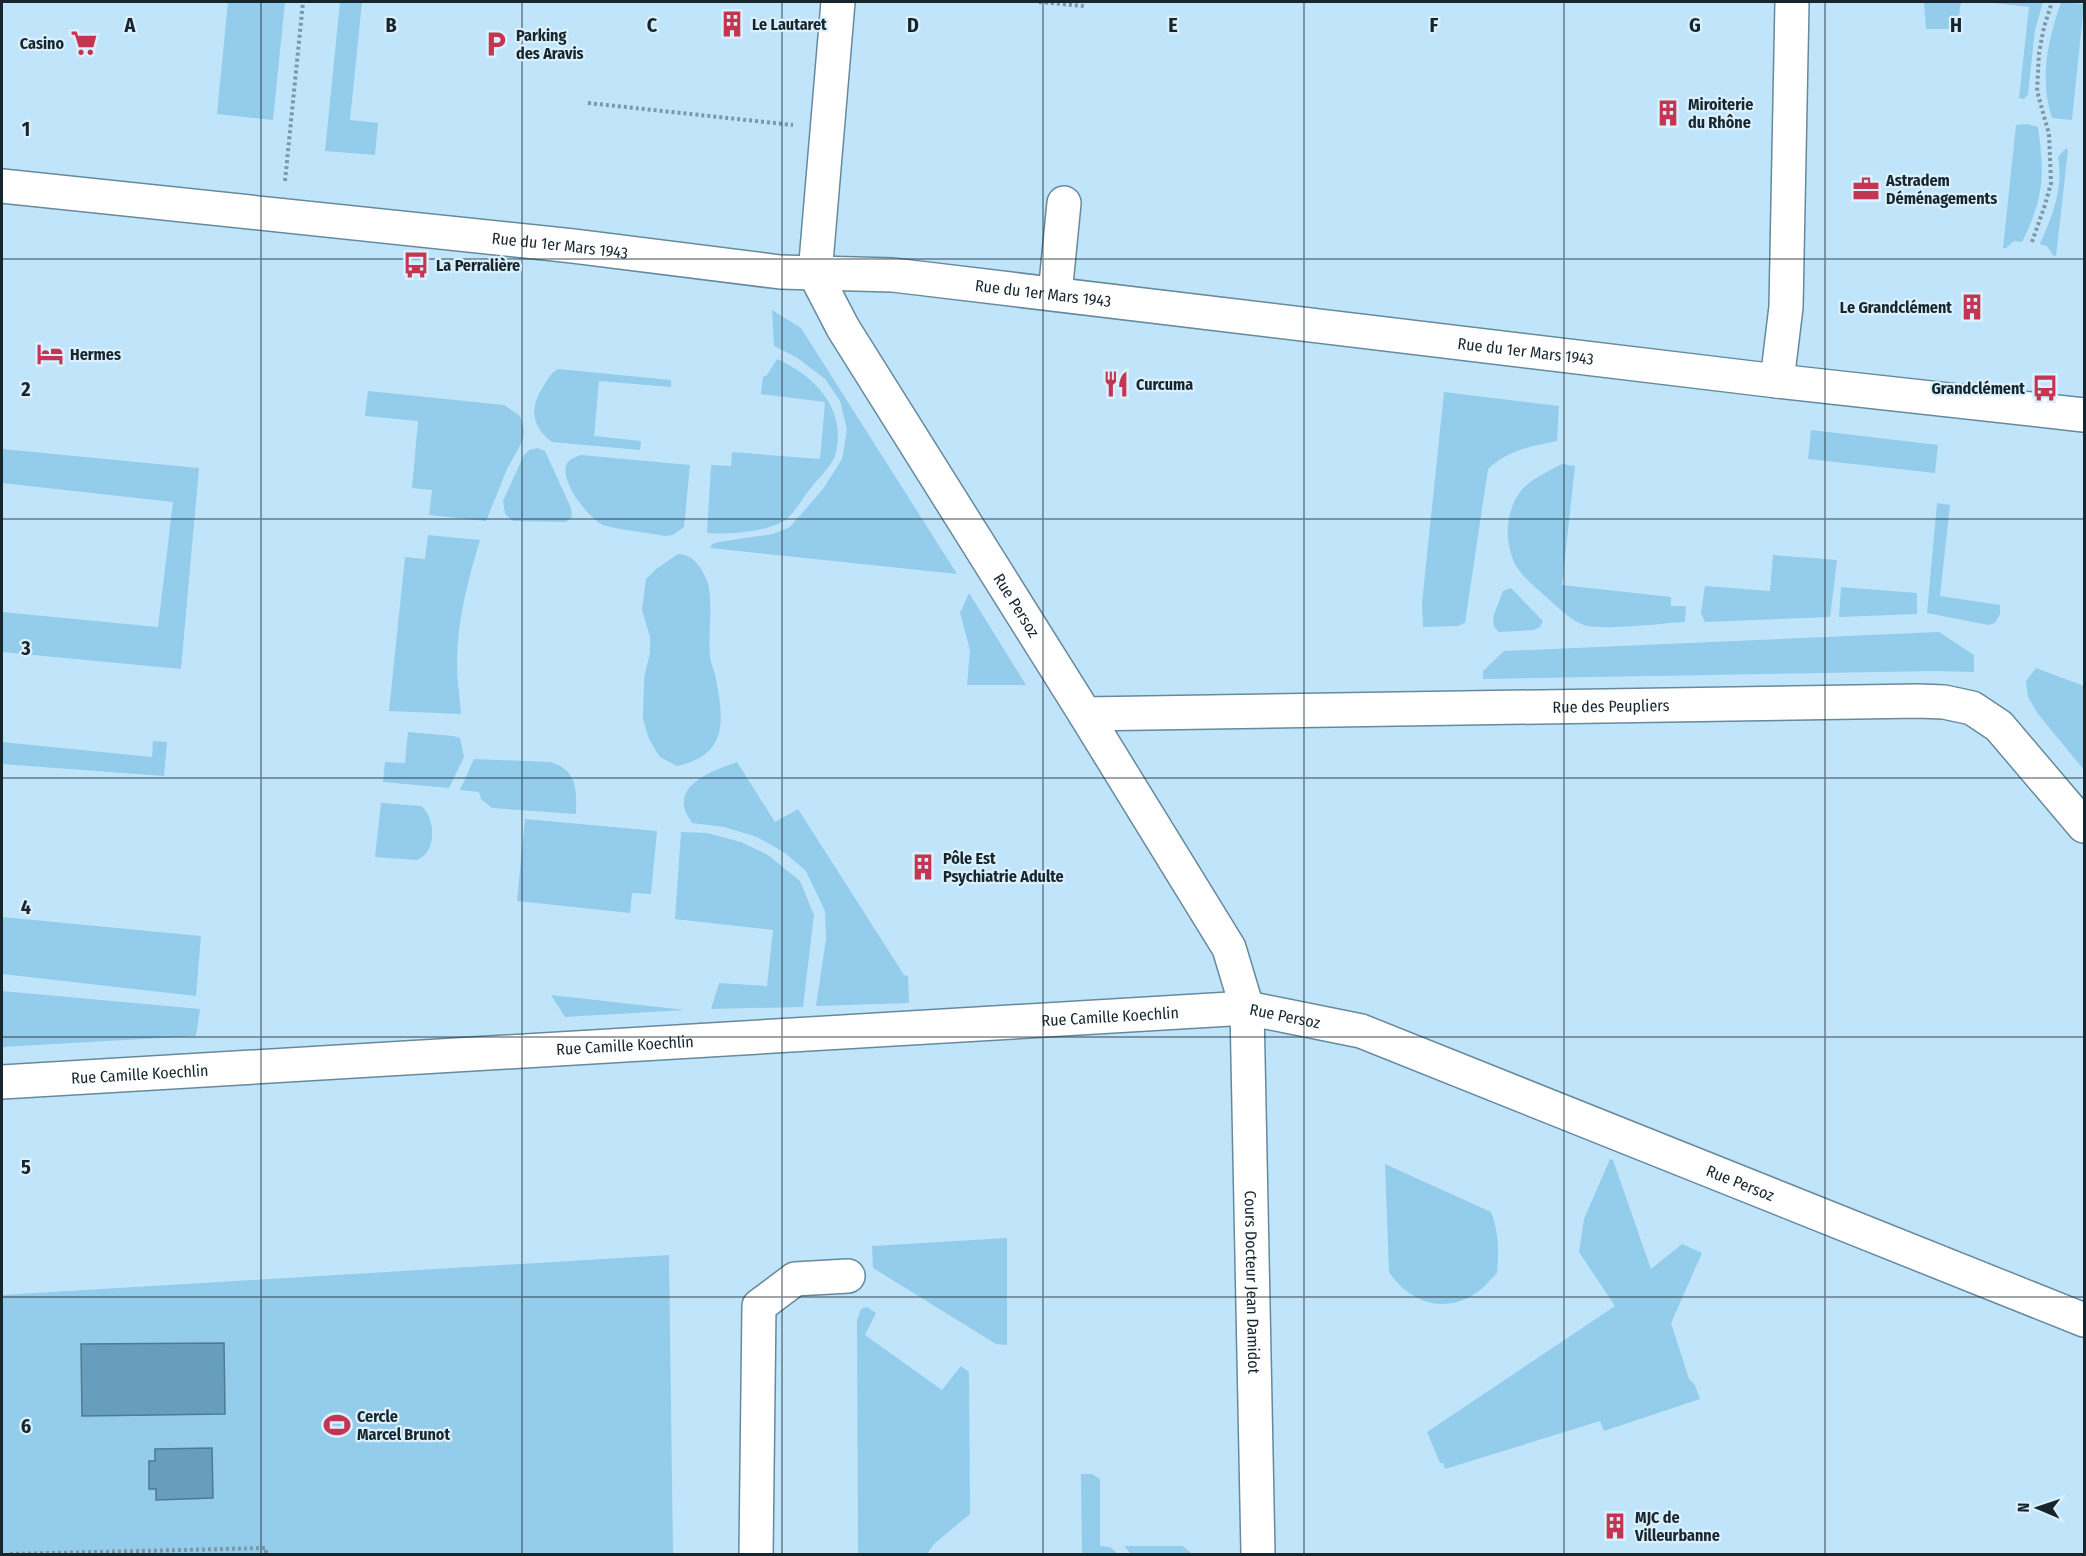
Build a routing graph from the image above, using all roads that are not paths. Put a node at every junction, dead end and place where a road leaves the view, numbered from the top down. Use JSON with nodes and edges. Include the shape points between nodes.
{"nodes":[{"id":1,"x":838,"y":2,"type":"edge"},
{"id":2,"x":1792,"y":2,"type":"edge"},
{"id":3,"x":2,"y":186,"type":"edge"},
{"id":4,"x":1064,"y":203,"type":"dead end"},
{"id":5,"x":815,"y":274,"type":"junction"},
{"id":6,"x":1055,"y":294,"type":"junction"},
{"id":7,"x":1777,"y":381,"type":"junction"},
{"id":8,"x":2085,"y":415,"type":"edge"},
{"id":9,"x":1085,"y":714,"type":"junction"},
{"id":10,"x":2085,"y":826,"type":"edge"},
{"id":11,"x":1247,"y":1008,"type":"junction"},
{"id":12,"x":2,"y":1082,"type":"edge"},
{"id":13,"x":848,"y":1276,"type":"dead end"},
{"id":14,"x":2085,"y":1320,"type":"edge"},
{"id":15,"x":756,"y":1554,"type":"edge"},
{"id":16,"x":1258,"y":1554,"type":"edge"}],
"edges":[{"from":1,"to":5,"type":"street"},
{"from":2,"to":7,"type":"street","via":[[1786,307]]},
{"from":3,"to":5,"type":"street","name":"Rue du 1er Mars 1943"},
{"from":4,"to":6,"type":"street"},
{"from":5,"to":6,"type":"street","name":"Rue du 1er Mars 1943","via":[[893,275]]},
{"from":5,"to":9,"type":"street","name":"Rue Persoz","via":[[843,328]]},
{"from":6,"to":7,"type":"street","name":"Rue du 1er Mars 1943"},
{"from":7,"to":8,"type":"street","name":"Rue du 1er Mars 1943"},
{"from":9,"to":10,"type":"street","name":"Rue des Peupliers","via":[[1944,702],[1972,708],[1999,726]]},
{"from":9,"to":11,"type":"street","name":"Rue Persoz","via":[[1229,948]]},
{"from":11,"to":12,"type":"street","name":"Rue Camille Koechlin"},
{"from":11,"to":14,"type":"street","name":"Rue Persoz","via":[[1361,1031]]},
{"from":11,"to":16,"type":"street","name":"Cours Docteur Jean Damidot"},
{"from":13,"to":15,"type":"street","via":[[795,1280],[759,1306]]}]}
